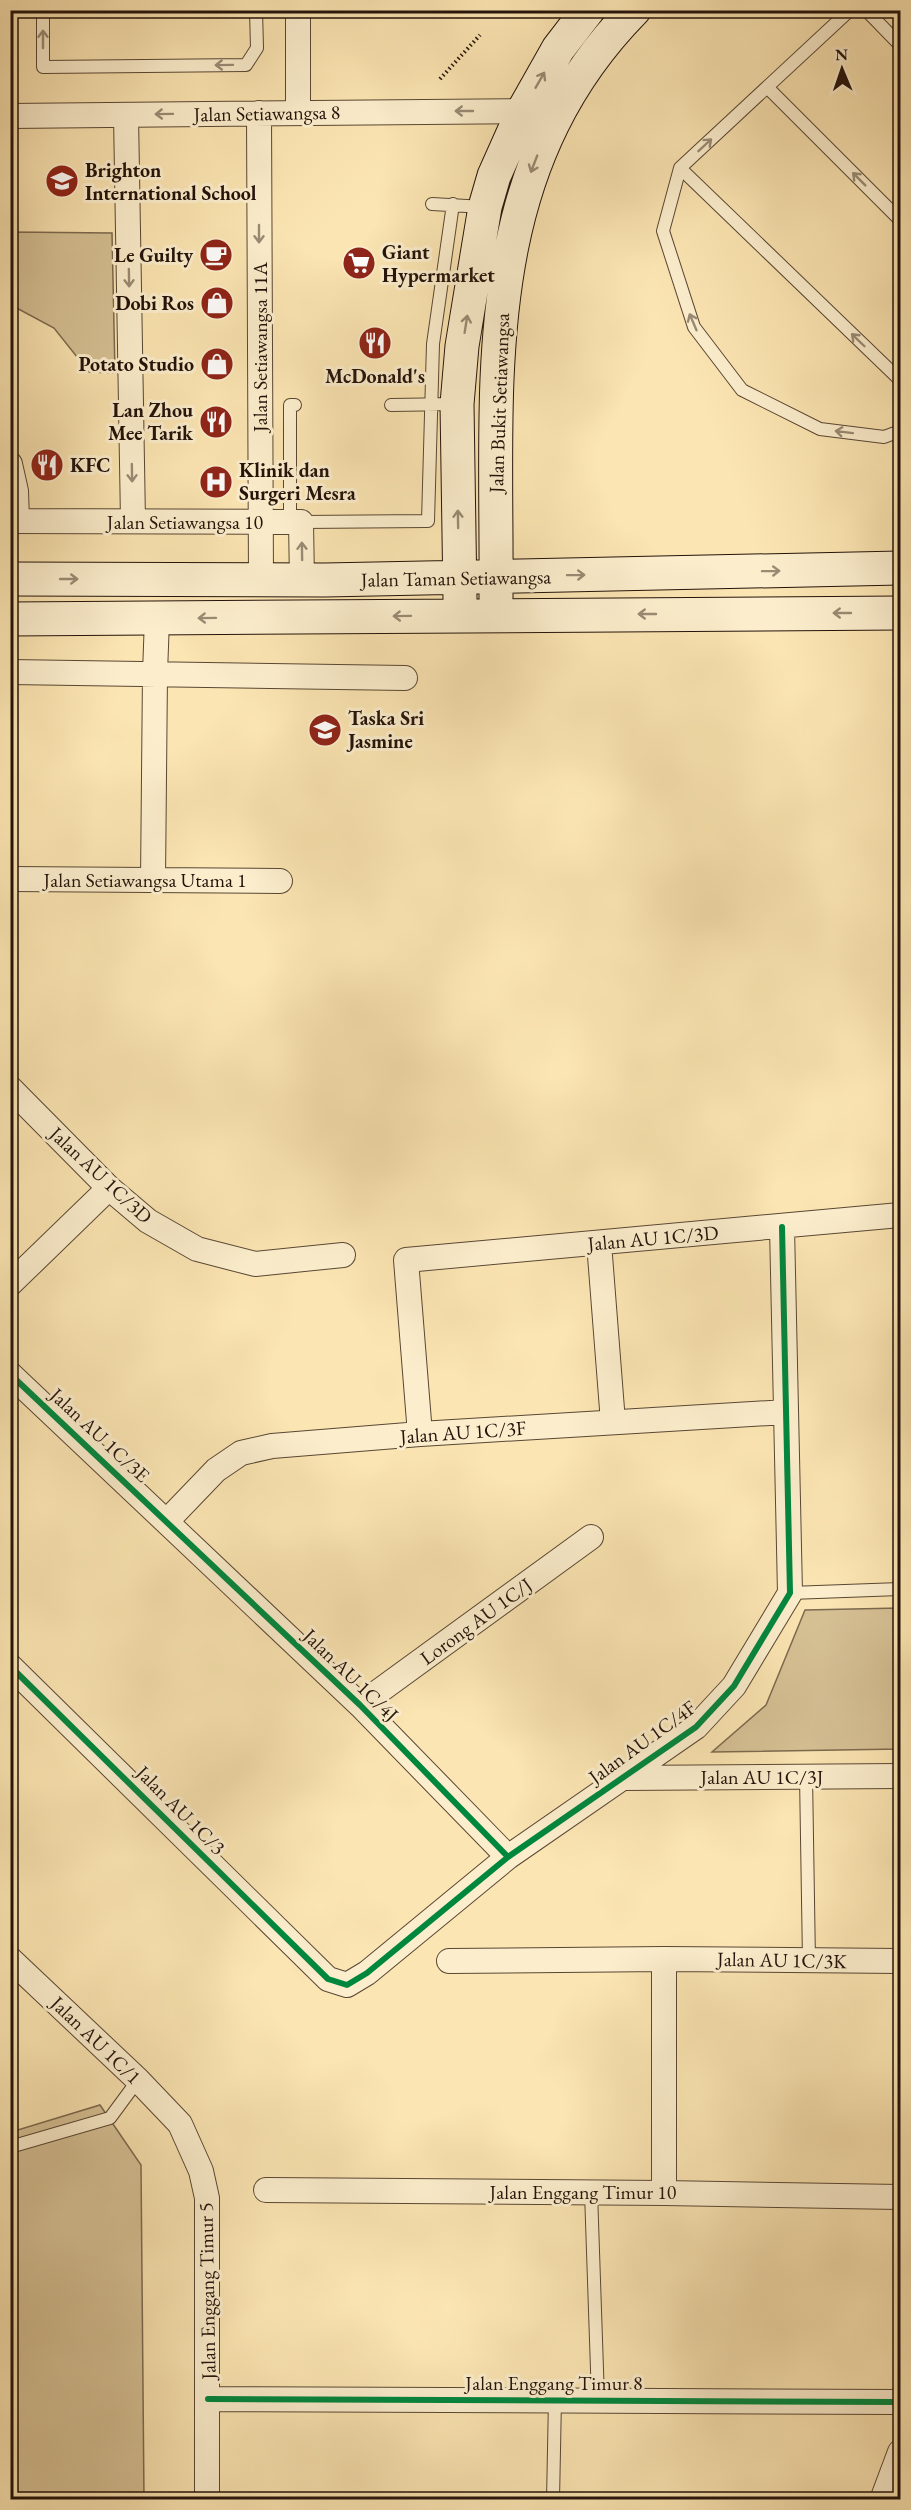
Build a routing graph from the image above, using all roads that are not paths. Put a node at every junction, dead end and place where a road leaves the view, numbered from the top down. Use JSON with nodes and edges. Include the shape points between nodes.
{"nodes":[{"id":1,"x":43,"y":10,"type":"edge"},
{"id":2,"x":256,"y":10,"type":"edge"},
{"id":3,"x":298,"y":10,"type":"edge"},
{"id":4,"x":588,"y":10,"type":"edge"},
{"id":5,"x":634,"y":10,"type":"edge"},
{"id":6,"x":850,"y":10,"type":"edge"},
{"id":7,"x":866,"y":10,"type":"edge"},
{"id":8,"x":900,"y":45,"type":"edge"},
{"id":9,"x":767,"y":87,"type":"junction"},
{"id":10,"x":523,"y":111,"type":"junction"},
{"id":11,"x":298,"y":112,"type":"junction"},
{"id":12,"x":259,"y":113,"type":"junction"},
{"id":13,"x":126,"y":115,"type":"junction"},
{"id":14,"x":10,"y":116,"type":"edge"},
{"id":15,"x":680,"y":168,"type":"junction"},
{"id":16,"x":432,"y":204,"type":"dead end"},
{"id":17,"x":453,"y":204,"type":"junction"},
{"id":18,"x":485,"y":207,"type":"junction"},
{"id":19,"x":900,"y":220,"type":"edge"},
{"id":20,"x":497,"y":351,"type":"junction"},
{"id":21,"x":460,"y":368,"type":"junction"},
{"id":22,"x":900,"y":380,"type":"edge"},
{"id":23,"x":443,"y":404,"type":"junction"},
{"id":24,"x":295,"y":405,"type":"dead end"},
{"id":25,"x":391,"y":405,"type":"dead end"},
{"id":26,"x":900,"y":430,"type":"edge"},
{"id":27,"x":10,"y":464,"type":"edge"},
{"id":28,"x":14,"y":521,"type":"edge"},
{"id":29,"x":132,"y":521,"type":"junction"},
{"id":30,"x":260,"y":522,"type":"junction"},
{"id":31,"x":296,"y":522,"type":"junction"},
{"id":32,"x":900,"y":568,"type":"edge"},
{"id":33,"x":459,"y":577,"type":"junction"},
{"id":34,"x":496,"y":577,"type":"junction"},
{"id":35,"x":10,"y":579,"type":"edge"},
{"id":36,"x":261,"y":580,"type":"junction"},
{"id":37,"x":302,"y":580,"type":"junction"},
{"id":38,"x":900,"y":613,"type":"edge"},
{"id":39,"x":496,"y":615,"type":"junction"},
{"id":40,"x":460,"y":616,"type":"junction"},
{"id":41,"x":10,"y":619,"type":"edge"},
{"id":42,"x":157,"y":619,"type":"junction"},
{"id":43,"x":10,"y":672,"type":"edge"},
{"id":44,"x":155,"y":673,"type":"junction"},
{"id":45,"x":405,"y":678,"type":"dead end"},
{"id":46,"x":10,"y":879,"type":"edge"},
{"id":47,"x":153,"y":880,"type":"junction"},
{"id":48,"x":280,"y":881,"type":"dead end"},
{"id":49,"x":10,"y":1088,"type":"edge"},
{"id":50,"x":109,"y":1188,"type":"junction"},
{"id":51,"x":900,"y":1215,"type":"edge"},
{"id":52,"x":782,"y":1227,"type":"junction"},
{"id":53,"x":599,"y":1243,"type":"junction"},
{"id":54,"x":343,"y":1255,"type":"dead end"},
{"id":55,"x":10,"y":1284,"type":"edge"},
{"id":56,"x":10,"y":1374,"type":"edge"},
{"id":57,"x":786,"y":1412,"type":"junction"},
{"id":58,"x":613,"y":1422,"type":"junction"},
{"id":59,"x":420,"y":1434,"type":"junction"},
{"id":60,"x":167,"y":1521,"type":"junction"},
{"id":61,"x":591,"y":1537,"type":"dead end"},
{"id":62,"x":900,"y":1589,"type":"edge"},
{"id":63,"x":790,"y":1593,"type":"junction"},
{"id":64,"x":10,"y":1666,"type":"edge"},
{"id":65,"x":360,"y":1705,"type":"junction"},
{"id":66,"x":806,"y":1776,"type":"junction"},
{"id":67,"x":900,"y":1776,"type":"edge"},
{"id":68,"x":623,"y":1778,"type":"junction"},
{"id":69,"x":508,"y":1857,"type":"junction"},
{"id":70,"x":10,"y":1959,"type":"edge"},
{"id":71,"x":664,"y":1959,"type":"junction"},
{"id":72,"x":449,"y":1961,"type":"dead end"},
{"id":73,"x":809,"y":1961,"type":"junction"},
{"id":74,"x":900,"y":1961,"type":"edge"},
{"id":75,"x":328,"y":1979,"type":"joint"},
{"id":76,"x":138,"y":2080,"type":"junction"},
{"id":77,"x":180,"y":2124,"type":"joint"},
{"id":78,"x":10,"y":2147,"type":"edge"},
{"id":79,"x":266,"y":2190,"type":"dead end"},
{"id":80,"x":591,"y":2192,"type":"junction"},
{"id":81,"x":664,"y":2193,"type":"junction"},
{"id":82,"x":900,"y":2197,"type":"edge"},
{"id":83,"x":208,"y":2399,"type":"junction"},
{"id":84,"x":555,"y":2399,"type":"junction"},
{"id":85,"x":598,"y":2399,"type":"junction"},
{"id":86,"x":900,"y":2402,"type":"edge"},
{"id":87,"x":900,"y":2452,"type":"edge"},
{"id":88,"x":207,"y":2499,"type":"edge"},
{"id":89,"x":552,"y":2499,"type":"edge"},
{"id":90,"x":882,"y":2499,"type":"edge"}],
"edges":[{"from":2,"to":1,"type":"lane","one_way":true,"via":[[256,48],[246,65],[43,68]]},
{"from":3,"to":11,"type":"street"},
{"from":10,"to":4,"type":"main road","name":"Jalan Bukit Setiawangsa","one_way":true,"via":[[558,50]]},
{"from":5,"to":20,"type":"main road","name":"Jalan Bukit Setiawangsa","one_way":true,"via":[[588,64],[559,110],[535,161],[518,212]]},
{"from":6,"to":9,"type":"lane"},
{"from":7,"to":8,"type":"lane"},
{"from":15,"to":9,"type":"lane","one_way":true},
{"from":19,"to":9,"type":"lane","one_way":true},
{"from":10,"to":11,"type":"street","name":"Jalan Setiawangsa 8","one_way":true},
{"from":10,"to":18,"type":"main road","name":"Jalan Bukit Setiawangsa","via":[[494,176]]},
{"from":11,"to":12,"type":"street","name":"Jalan Setiawangsa 8"},
{"from":12,"to":13,"type":"street","name":"Jalan Setiawangsa 8","one_way":true},
{"from":12,"to":30,"type":"street","name":"Jalan Setiawangsa 11A","one_way":true},
{"from":13,"to":14,"type":"street","name":"Jalan Setiawangsa 8"},
{"from":13,"to":29,"type":"street","one_way":true},
{"from":22,"to":15,"type":"lane","one_way":true},
{"from":26,"to":15,"type":"lane","one_way":true,"via":[[884,437],[820,429],[742,390],[694,327],[663,231]]},
{"from":16,"to":17,"type":"lane"},
{"from":17,"to":18,"type":"lane"},
{"from":17,"to":23,"type":"lane","via":[[433,344]]},
{"from":21,"to":18,"type":"main road","name":"Jalan Bukit Setiawangsa","one_way":true},
{"from":20,"to":21,"type":"main road"},
{"from":20,"to":34,"type":"main road","name":"Jalan Bukit Setiawangsa"},
{"from":21,"to":23,"type":"main road","name":"Jalan Bukit Setiawangsa"},
{"from":23,"to":25,"type":"lane"},
{"from":23,"to":31,"type":"lane","via":[[428,521]]},
{"from":33,"to":23,"type":"main road","name":"Jalan Bukit Setiawangsa","one_way":true},
{"from":24,"to":31,"type":"lane","via":[[290,405]]},
{"from":27,"to":28,"type":"street","via":[[16,491]]},
{"from":28,"to":29,"type":"street","name":"Jalan Setiawangsa 10"},
{"from":29,"to":30,"type":"street","name":"Jalan Setiawangsa 10"},
{"from":30,"to":31,"type":"street","name":"Jalan Setiawangsa 10"},
{"from":30,"to":36,"type":"street","name":"Jalan Setiawangsa 11A"},
{"from":37,"to":31,"type":"street","one_way":true},
{"from":34,"to":32,"type":"main road","name":"Jalan Taman Setiawangsa","one_way":true},
{"from":33,"to":34,"type":"main road","name":"Jalan Taman Setiawangsa"},
{"from":33,"to":37,"type":"main road","name":"Jalan Taman Setiawangsa"},
{"from":33,"to":40,"type":"main road","name":"Jalan Bukit Setiawangsa"},
{"from":34,"to":39,"type":"main road","name":"Jalan Bukit Setiawangsa"},
{"from":35,"to":36,"type":"main road","name":"Jalan Taman Setiawangsa","one_way":true},
{"from":36,"to":37,"type":"main road","name":"Jalan Taman Setiawangsa"},
{"from":38,"to":39,"type":"main road","name":"Jalan Taman Setiawangsa","one_way":true},
{"from":39,"to":40,"type":"main road","name":"Jalan Taman Setiawangsa"},
{"from":40,"to":42,"type":"main road","name":"Jalan Taman Setiawangsa","one_way":true},
{"from":41,"to":42,"type":"main road","name":"Jalan Taman Setiawangsa"},
{"from":42,"to":44,"type":"street"},
{"from":43,"to":44,"type":"street"},
{"from":44,"to":45,"type":"street"},
{"from":44,"to":47,"type":"street"},
{"from":46,"to":47,"type":"street","name":"Jalan Setiawangsa Utama 1"},
{"from":47,"to":48,"type":"street","name":"Jalan Setiawangsa Utama 1"},
{"from":49,"to":50,"type":"street","name":"Jalan AU 1C/3D"},
{"from":50,"to":54,"type":"street","name":"Jalan AU 1C/3D","via":[[148,1221],[197,1249],[255,1264]]},
{"from":50,"to":55,"type":"street"},
{"from":51,"to":52,"type":"street","name":"Jalan AU 1C/3D"},
{"from":52,"to":53,"type":"street","name":"Jalan AU 1C/3D"},
{"from":52,"to":57,"type":"street"},
{"from":53,"to":58,"type":"street"},
{"from":53,"to":59,"type":"street","name":"Jalan AU 1C/3D","via":[[406,1260]]},
{"from":56,"to":60,"type":"street","name":"Jalan AU 1C/3E"},
{"from":57,"to":58,"type":"street","name":"Jalan AU 1C/3F"},
{"from":57,"to":63,"type":"street"},
{"from":58,"to":59,"type":"street","name":"Jalan AU 1C/3F"},
{"from":59,"to":60,"type":"street","name":"Jalan AU 1C/3F","via":[[272,1446],[241,1453],[216,1470]]},
{"from":60,"to":65,"type":"street","name":"Jalan AU 1C/4J"},
{"from":61,"to":65,"type":"street","name":"Lorong AU 1C/J"},
{"from":62,"to":63,"type":"lane"},
{"from":63,"to":68,"type":"street","name":"Jalan AU 1C/4F","via":[[734,1686],[696,1727]]},
{"from":64,"to":75,"type":"street","name":"Jalan AU 1C/3"},
{"from":65,"to":69,"type":"street","name":"Jalan AU 1C/4J"},
{"from":66,"to":67,"type":"street","name":"Jalan AU 1C/3J"},
{"from":66,"to":68,"type":"street","name":"Jalan AU 1C/3J"},
{"from":66,"to":73,"type":"lane"},
{"from":68,"to":69,"type":"street","name":"Jalan AU 1C/4F"},
{"from":69,"to":75,"type":"street","name":"Jalan AU 1C/4F","via":[[367,1973],[347,1985]]},
{"from":70,"to":76,"type":"street","name":"Jalan AU 1C/1"},
{"from":71,"to":72,"type":"street","name":"Jalan AU 1C/3K"},
{"from":71,"to":73,"type":"street","name":"Jalan AU 1C/3K"},
{"from":71,"to":81,"type":"street"},
{"from":73,"to":74,"type":"street","name":"Jalan AU 1C/3K"},
{"from":76,"to":77,"type":"street","name":"Jalan AU 1C/1"},
{"from":76,"to":78,"type":"lane","via":[[110,2118]]},
{"from":77,"to":83,"type":"street","name":"Jalan Enggang Timur 5","via":[[201,2171],[207,2198]]},
{"from":79,"to":80,"type":"street","name":"Jalan Enggang Timur 10"},
{"from":80,"to":81,"type":"street","name":"Jalan Enggang Timur 10"},
{"from":80,"to":85,"type":"lane"},
{"from":81,"to":82,"type":"street","name":"Jalan Enggang Timur 10"},
{"from":83,"to":84,"type":"street","name":"Jalan Enggang Timur 8"},
{"from":83,"to":88,"type":"street","name":"Jalan Enggang Timur 5"},
{"from":84,"to":85,"type":"street","name":"Jalan Enggang Timur 8"},
{"from":84,"to":89,"type":"lane"},
{"from":85,"to":86,"type":"street","name":"Jalan Enggang Timur 8"},
{"from":87,"to":90,"type":"street"}]}
